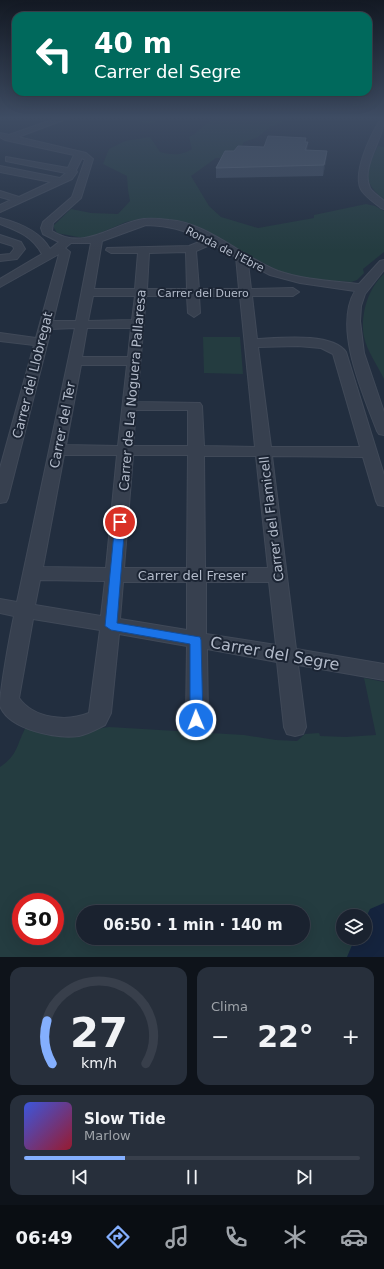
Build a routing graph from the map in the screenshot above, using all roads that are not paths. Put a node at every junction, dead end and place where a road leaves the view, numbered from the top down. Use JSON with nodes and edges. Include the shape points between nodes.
{"nodes":[{"id":1,"x":14,"y":162,"type":"edge"},
{"id":2,"x":76,"y":162,"type":"edge"},
{"id":3,"x":90,"y":162,"type":"edge"},
{"id":4,"x":367,"y":162,"type":"edge"},
{"id":5,"x":2,"y":171,"type":"edge"},
{"id":6,"x":73,"y":172,"type":"junction"},
{"id":7,"x":61,"y":181,"type":"junction"},
{"id":8,"x":51,"y":185,"type":"junction"},
{"id":9,"x":0,"y":194,"type":"edge"},
{"id":10,"x":20,"y":200,"type":"junction"},
{"id":11,"x":384,"y":206,"type":"edge"},
{"id":12,"x":0,"y":209,"type":"edge"},
{"id":13,"x":0,"y":221,"type":"edge"},
{"id":14,"x":0,"y":238,"type":"edge"},
{"id":15,"x":97,"y":239,"type":"junction"},
{"id":16,"x":213,"y":240,"type":"junction"},
{"id":17,"x":62,"y":247,"type":"junction"},
{"id":18,"x":191,"y":249,"type":"junction"},
{"id":19,"x":111,"y":250,"type":"dead end"},
{"id":20,"x":144,"y":250,"type":"junction"},
{"id":21,"x":241,"y":254,"type":"junction"},
{"id":22,"x":0,"y":258,"type":"edge"},
{"id":23,"x":384,"y":263,"type":"edge"},
{"id":24,"x":0,"y":284,"type":"edge"},
{"id":25,"x":362,"y":288,"type":"junction"},
{"id":26,"x":142,"y":292,"type":"junction"},
{"id":27,"x":293,"y":292,"type":"dead end"},
{"id":28,"x":88,"y":293,"type":"junction"},
{"id":29,"x":193,"y":293,"type":"junction"},
{"id":30,"x":246,"y":293,"type":"junction"},
{"id":31,"x":194,"y":313,"type":"dead end"},
{"id":32,"x":138,"y":324,"type":"junction"},
{"id":33,"x":45,"y":325,"type":"junction"},
{"id":34,"x":82,"y":325,"type":"junction"},
{"id":35,"x":0,"y":337,"type":"edge"},
{"id":36,"x":41,"y":342,"type":"junction"},
{"id":37,"x":251,"y":343,"type":"junction"},
{"id":38,"x":75,"y":361,"type":"junction"},
{"id":39,"x":134,"y":362,"type":"junction"},
{"id":40,"x":129,"y":406,"type":"junction"},
{"id":41,"x":384,"y":431,"type":"edge"},
{"id":42,"x":57,"y":450,"type":"junction"},
{"id":43,"x":196,"y":450,"type":"junction"},
{"id":44,"x":263,"y":450,"type":"junction"},
{"id":45,"x":126,"y":451,"type":"junction"},
{"id":46,"x":369,"y":452,"type":"junction"},
{"id":47,"x":0,"y":498,"type":"edge"},
{"id":48,"x":384,"y":501,"type":"edge"},
{"id":49,"x":33,"y":573,"type":"junction"},
{"id":50,"x":196,"y":574,"type":"junction"},
{"id":51,"x":116,"y":575,"type":"junction"},
{"id":52,"x":278,"y":575,"type":"junction"},
{"id":53,"x":0,"y":606,"type":"edge"},
{"id":54,"x":26,"y":611,"type":"junction"},
{"id":55,"x":111,"y":626,"type":"junction"},
{"id":56,"x":196,"y":640,"type":"junction"},
{"id":57,"x":286,"y":655,"type":"junction"},
{"id":58,"x":384,"y":672,"type":"edge"},
{"id":59,"x":196,"y":720,"type":"dead end"},
{"id":60,"x":295,"y":727,"type":"dead end"}],
"edges":[{"from":1,"to":6,"type":"street"},
{"from":2,"to":6,"type":"street"},
{"from":3,"to":17,"type":"street","name":"Ronda de l'Ebre","via":[[76,198],[48,222],[46,228]]},
{"from":4,"to":11,"type":"street","via":[[363,178],[366,190]]},
{"from":5,"to":7,"type":"street"},
{"from":5,"to":8,"type":"street"},
{"from":6,"to":7,"type":"street"},
{"from":7,"to":8,"type":"street"},
{"from":8,"to":10,"type":"street"},
{"from":9,"to":10,"type":"street"},
{"from":10,"to":12,"type":"street"},
{"from":13,"to":17,"type":"street","via":[[28,232],[42,244]]},
{"from":14,"to":22,"type":"street","via":[[17,244],[20,249],[8,258]]},
{"from":15,"to":16,"type":"street","name":"Ronda de l'Ebre","via":[[137,224],[153,222],[179,226]]},
{"from":15,"to":17,"type":"street","name":"Ronda de l'Ebre"},
{"from":15,"to":28,"type":"street","name":"Carrer del Ter"},
{"from":16,"to":18,"type":"street"},
{"from":16,"to":21,"type":"street","name":"Ronda de l'Ebre"},
{"from":17,"to":24,"type":"street"},
{"from":17,"to":33,"type":"street","name":"Carrer del Llobregat"},
{"from":18,"to":20,"type":"street"},
{"from":18,"to":29,"type":"street"},
{"from":19,"to":20,"type":"street"},
{"from":20,"to":26,"type":"street","name":"Carrer de La Noguera Pallaresa"},
{"from":21,"to":25,"type":"street","name":"Ronda de l'Ebre","via":[[259,266],[281,275],[310,282]]},
{"from":21,"to":30,"type":"street","name":"Carrer del Flamicell"},
{"from":23,"to":25,"type":"street"},
{"from":25,"to":41,"type":"street","via":[[355,305],[355,339]]},
{"from":26,"to":28,"type":"street","name":"Carrer del Duero"},
{"from":26,"to":29,"type":"street","name":"Carrer del Duero"},
{"from":26,"to":32,"type":"street","name":"Carrer de La Noguera Pallaresa"},
{"from":27,"to":30,"type":"street","name":"Carrer del Duero"},
{"from":28,"to":34,"type":"street","name":"Carrer del Ter"},
{"from":29,"to":30,"type":"street","name":"Carrer del Duero"},
{"from":29,"to":31,"type":"street"},
{"from":30,"to":37,"type":"street","name":"Carrer del Flamicell"},
{"from":32,"to":34,"type":"street"},
{"from":32,"to":39,"type":"street","name":"Carrer de La Noguera Pallaresa"},
{"from":33,"to":34,"type":"street"},
{"from":33,"to":36,"type":"street","name":"Carrer del Llobregat"},
{"from":34,"to":38,"type":"street","name":"Carrer del Ter"},
{"from":35,"to":36,"type":"street"},
{"from":36,"to":47,"type":"street","name":"Carrer del Llobregat"},
{"from":37,"to":44,"type":"street","name":"Carrer del Flamicell"},
{"from":37,"to":46,"type":"street","via":[[319,343],[335,348],[339,352]]},
{"from":38,"to":39,"type":"street"},
{"from":38,"to":42,"type":"street","name":"Carrer del Ter"},
{"from":39,"to":40,"type":"street","name":"Carrer de La Noguera Pallaresa"},
{"from":40,"to":43,"type":"street","via":[[195,406]]},
{"from":40,"to":45,"type":"street","name":"Carrer de La Noguera Pallaresa"},
{"from":42,"to":45,"type":"street"},
{"from":42,"to":49,"type":"street","name":"Carrer del Ter"},
{"from":43,"to":44,"type":"street"},
{"from":43,"to":45,"type":"street"},
{"from":43,"to":50,"type":"street"},
{"from":44,"to":46,"type":"street"},
{"from":44,"to":52,"type":"street","name":"Carrer del Flamicell"},
{"from":45,"to":51,"type":"street","name":"Carrer de La Noguera Pallaresa"},
{"from":46,"to":48,"type":"street"},
{"from":49,"to":51,"type":"street","name":"Carrer del Freser"},
{"from":49,"to":54,"type":"street","name":"Carrer del Ter"},
{"from":50,"to":51,"type":"street","name":"Carrer del Freser"},
{"from":50,"to":52,"type":"street","name":"Carrer del Freser"},
{"from":50,"to":56,"type":"street"},
{"from":51,"to":55,"type":"street","name":"Carrer de La Noguera Pallaresa"},
{"from":52,"to":57,"type":"street","name":"Carrer del Flamicell"},
{"from":53,"to":54,"type":"street","name":"Carrer del Segre"},
{"from":54,"to":55,"type":"street","name":"Carrer del Segre"},
{"from":54,"to":55,"type":"street","via":[[8,687],[8,700],[16,711],[44,725],[72,727],[90,724],[97,719],[100,713]]},
{"from":55,"to":56,"type":"street","name":"Carrer del Segre"},
{"from":56,"to":57,"type":"street","name":"Carrer del Segre"},
{"from":56,"to":59,"type":"street"},
{"from":57,"to":58,"type":"street","name":"Carrer del Segre"},
{"from":57,"to":60,"type":"street","name":"Carrer del Flamicell"}]}
